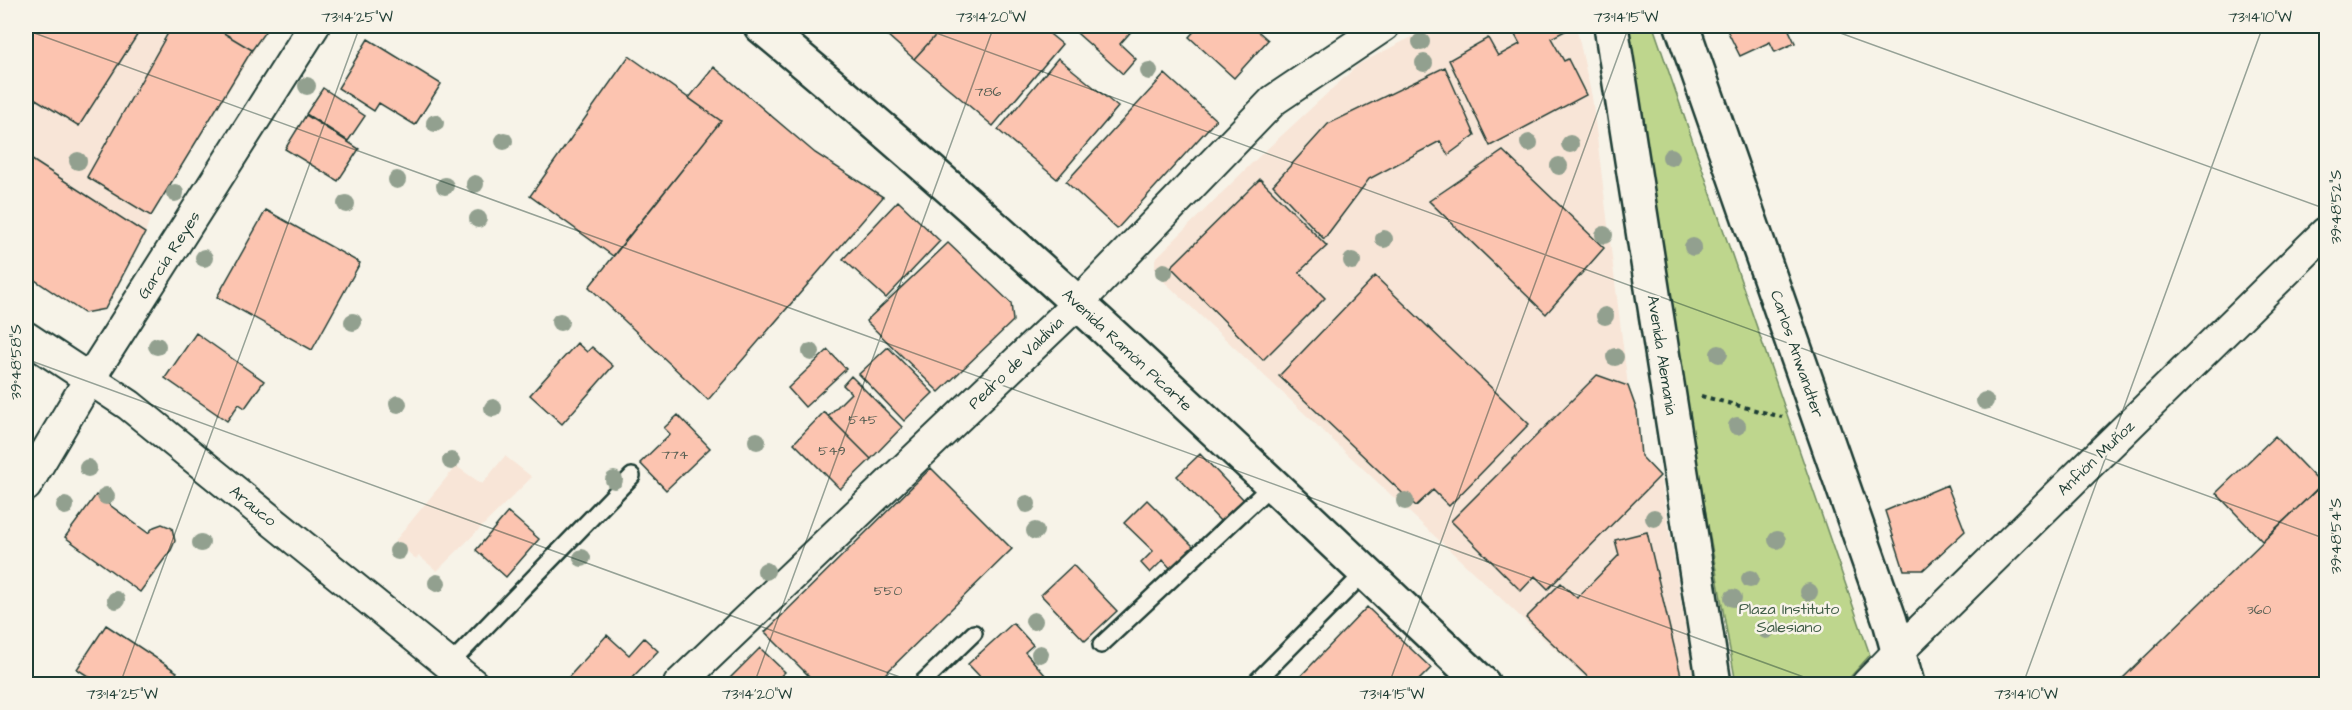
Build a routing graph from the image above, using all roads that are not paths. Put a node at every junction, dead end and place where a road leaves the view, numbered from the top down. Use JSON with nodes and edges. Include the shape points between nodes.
{"nodes":[{"id":1,"x":314,"y":26,"type":"edge"},
{"id":2,"x":762,"y":26,"type":"edge"},
{"id":3,"x":1384,"y":26,"type":"edge"},
{"id":4,"x":1611,"y":26,"type":"edge"},
{"id":5,"x":1682,"y":26,"type":"edge"},
{"id":6,"x":2326,"y":232,"type":"edge"},
{"id":7,"x":1077,"y":304,"type":"junction"},
{"id":8,"x":26,"y":337,"type":"edge"},
{"id":9,"x":90,"y":378,"type":"junction"},
{"id":10,"x":632,"y":476,"type":"dead end"},
{"id":11,"x":1273,"y":484,"type":"junction"},
{"id":12,"x":26,"y":486,"type":"edge"},
{"id":13,"x":1365,"y":572,"type":"junction"},
{"id":14,"x":974,"y":633,"type":"dead end"},
{"id":15,"x":1101,"y":645,"type":"dead end"},
{"id":16,"x":1898,"y":652,"type":"junction"},
{"id":17,"x":448,"y":666,"type":"junction"},
{"id":18,"x":473,"y":684,"type":"edge"},
{"id":19,"x":679,"y":684,"type":"edge"},
{"id":20,"x":921,"y":684,"type":"edge"},
{"id":21,"x":1254,"y":684,"type":"edge"},
{"id":22,"x":1483,"y":684,"type":"edge"},
{"id":23,"x":1714,"y":684,"type":"edge"},
{"id":24,"x":1867,"y":684,"type":"edge"},
{"id":25,"x":1907,"y":684,"type":"edge"}],
"edges":[{"from":1,"to":9,"type":"street","name":"García Reyes"},
{"from":2,"to":7,"type":"main road","name":"Avenida Ramón Picarte","via":[[905,146]]},
{"from":3,"to":7,"type":"street","name":"Pedro de Valdivia","via":[[1274,100]]},
{"from":4,"to":23,"type":"main road","name":"Avenida Alemania"},
{"from":5,"to":16,"type":"main road","name":"Carlos Anwandter"},
{"from":6,"to":16,"type":"street","name":"Anfión Muñoz"},
{"from":7,"to":11,"type":"main road","name":"Avenida Ramón Picarte"},
{"from":7,"to":19,"type":"street","name":"Pedro de Valdivia"},
{"from":8,"to":9,"type":"street","name":"Arauco"},
{"from":9,"to":12,"type":"street","name":"García Reyes"},
{"from":9,"to":17,"type":"street","name":"Arauco","via":[[129,405]]},
{"from":10,"to":17,"type":"lane"},
{"from":11,"to":13,"type":"main road","name":"Avenida Ramón Picarte"},
{"from":11,"to":15,"type":"lane"},
{"from":13,"to":21,"type":"lane"},
{"from":13,"to":22,"type":"main road","name":"Avenida Ramón Picarte"},
{"from":14,"to":20,"type":"lane"},
{"from":16,"to":24,"type":"street","name":"Anfión Muñoz"},
{"from":16,"to":25,"type":"main road","name":"Carlos Anwandter"},
{"from":17,"to":18,"type":"street","name":"Arauco"}]}
